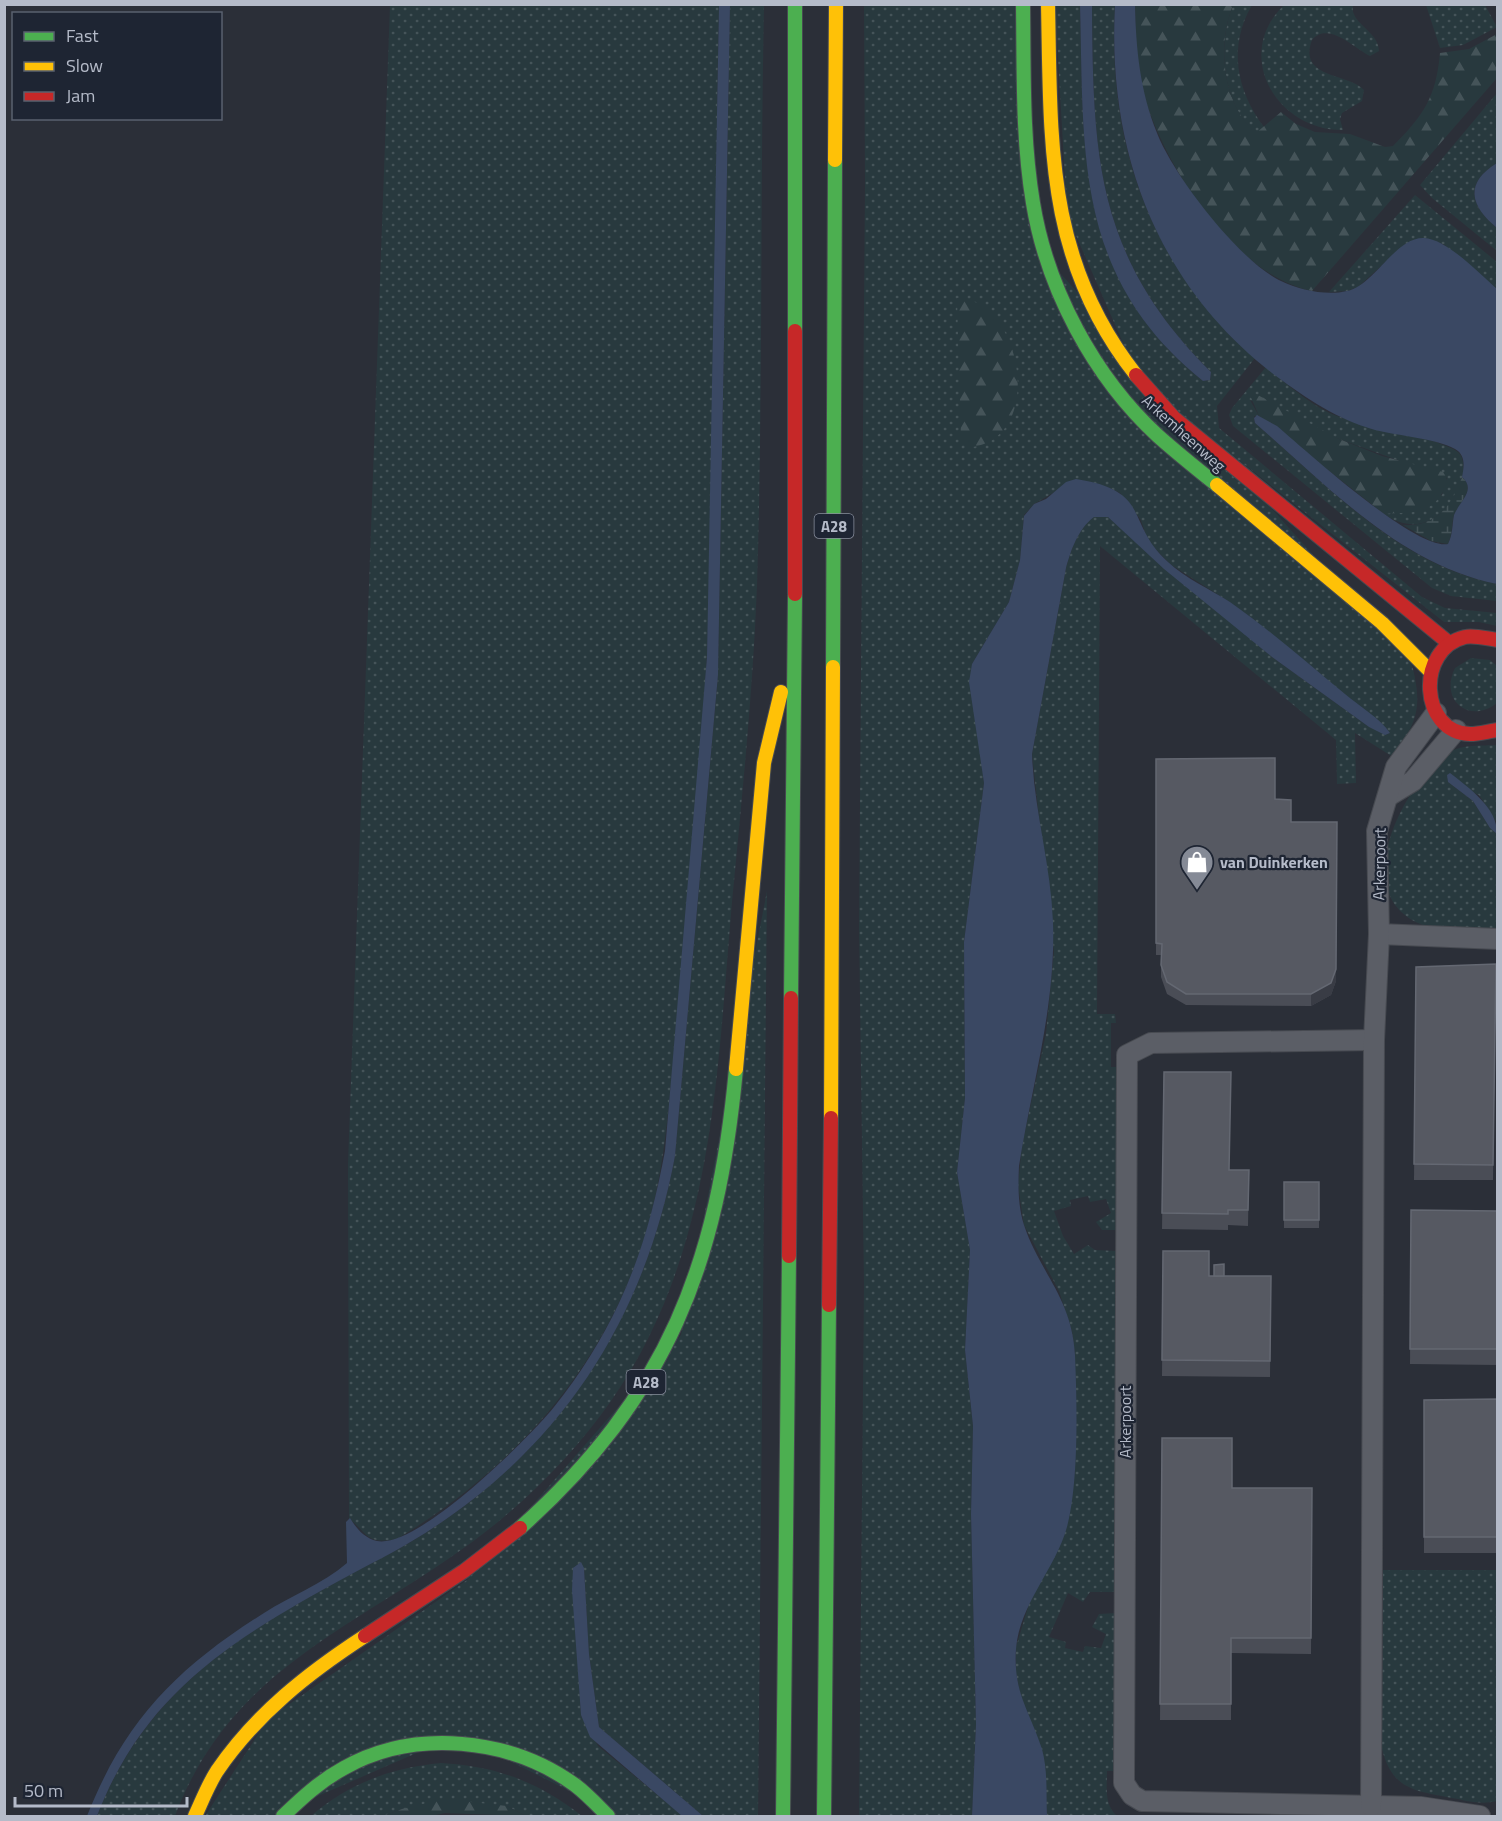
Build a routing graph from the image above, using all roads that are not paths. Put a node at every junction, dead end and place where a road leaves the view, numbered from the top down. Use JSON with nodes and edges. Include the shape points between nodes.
{"nodes":[{"id":1,"x":795,"y":4,"type":"edge"},
{"id":2,"x":836,"y":4,"type":"edge"},
{"id":3,"x":1023,"y":4,"type":"edge"},
{"id":4,"x":1048,"y":4,"type":"edge"},
{"id":5,"x":795,"y":634,"type":"junction"},
{"id":6,"x":1497,"y":640,"type":"edge"},
{"id":7,"x":1449,"y":643,"type":"junction"},
{"id":8,"x":1429,"y":670,"type":"junction"},
{"id":9,"x":1436,"y":713,"type":"junction"},
{"id":10,"x":1456,"y":730,"type":"junction"},
{"id":11,"x":1497,"y":730,"type":"edge"},
{"id":12,"x":1390,"y":795,"type":"junction"},
{"id":13,"x":1379,"y":934,"type":"junction"},
{"id":14,"x":1497,"y":939,"type":"edge"},
{"id":15,"x":1374,"y":1040,"type":"junction"},
{"id":16,"x":1371,"y":1806,"type":"junction"},
{"id":17,"x":195,"y":1816,"type":"edge"},
{"id":18,"x":283,"y":1816,"type":"edge"},
{"id":19,"x":608,"y":1816,"type":"edge"},
{"id":20,"x":783,"y":1816,"type":"edge"},
{"id":21,"x":824,"y":1816,"type":"edge"},
{"id":22,"x":1480,"y":1816,"type":"edge"}],
"edges":[{"from":1,"to":5,"type":"main road","number":"A28"},
{"from":2,"to":21,"type":"main road","number":"A28"},
{"from":3,"to":8,"type":"main road","name":"Arkemheenweg","via":[[1027,148],[1033,206],[1059,292],[1091,355],[1125,401],[1157,435],[1391,631]]},
{"from":4,"to":7,"type":"main road","name":"Arkemheenweg","via":[[1052,148],[1060,217],[1087,297],[1121,356],[1174,418]]},
{"from":5,"to":17,"type":"main road","number":"A28","via":[[764,763],[725,1163],[708,1238],[674,1332],[613,1431],[557,1495],[463,1572],[342,1649],[286,1690],[233,1748],[216,1772]]},
{"from":5,"to":20,"type":"main road","number":"A28"},
{"from":6,"to":7,"type":"main road","via":[[1483,635],[1466,636]]},
{"from":7,"to":8,"type":"main road"},
{"from":8,"to":9,"type":"main road","via":[[1429,700]]},
{"from":9,"to":10,"type":"main road"},
{"from":9,"to":12,"type":"street","name":"Arkerpoort","via":[[1396,766]]},
{"from":10,"to":11,"type":"main road","via":[[1478,734]]},
{"from":10,"to":12,"type":"street","via":[[1413,781]]},
{"from":12,"to":13,"type":"street","name":"Arkerpoort","via":[[1377,831]]},
{"from":13,"to":14,"type":"street"},
{"from":13,"to":15,"type":"street","name":"Arkerpoort"},
{"from":15,"to":16,"type":"street","name":"Arkerpoort"},
{"from":15,"to":16,"type":"street","name":"Arkerpoort","via":[[1151,1043],[1127,1055],[1123,1742],[1124,1783],[1142,1801]]},
{"from":16,"to":22,"type":"street","name":"Arkerpoort","via":[[1421,1807]]},
{"from":18,"to":19,"type":"main road","via":[[311,1788],[334,1773],[362,1759],[424,1743],[487,1746],[545,1766],[572,1782]]}]}
